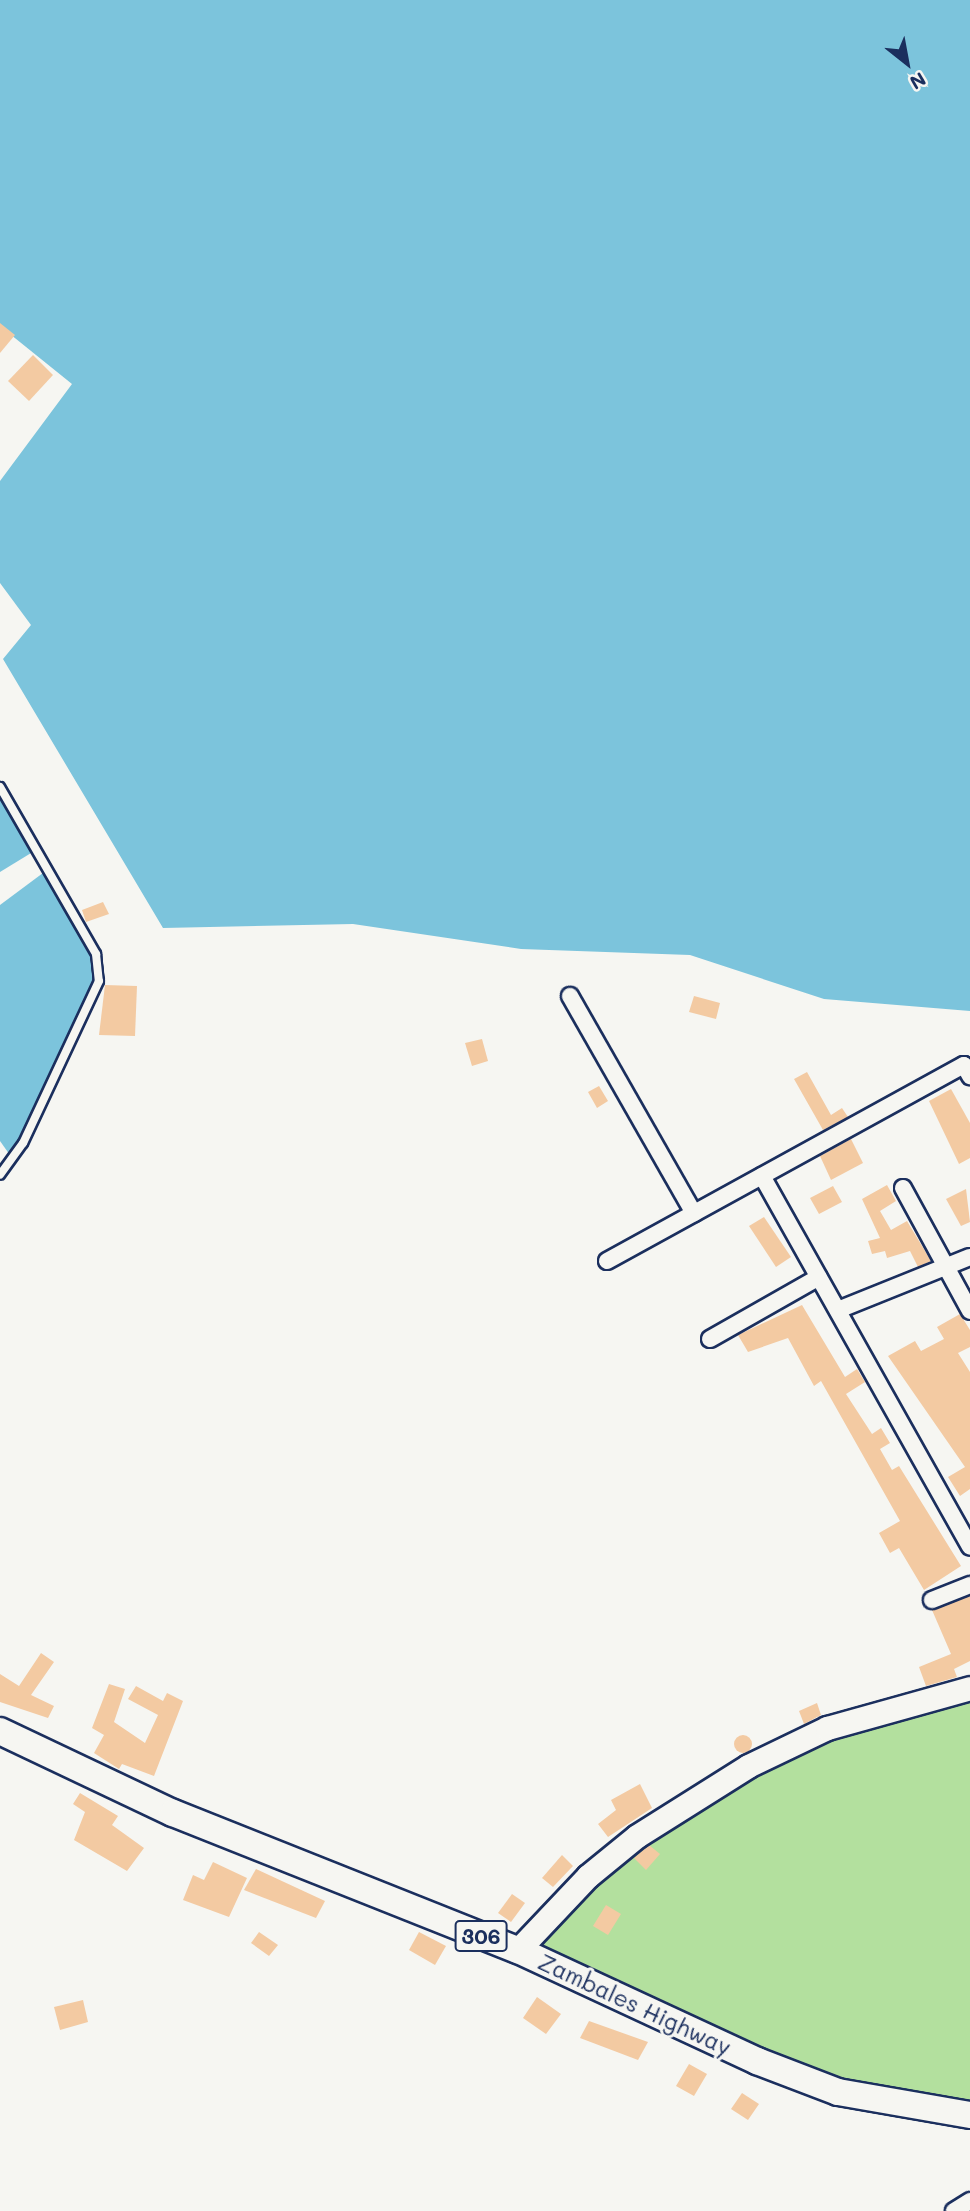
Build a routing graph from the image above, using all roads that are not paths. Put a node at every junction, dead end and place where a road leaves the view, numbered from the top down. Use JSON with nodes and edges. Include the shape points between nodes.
{"nodes":[{"id":1,"x":0,"y":787,"type":"edge"},
{"id":2,"x":570,"y":996,"type":"dead end"},
{"id":3,"x":970,"y":1076,"type":"edge"},
{"id":4,"x":0,"y":1175,"type":"edge"},
{"id":5,"x":762,"y":1176,"type":"junction"},
{"id":6,"x":903,"y":1188,"type":"dead end"},
{"id":7,"x":694,"y":1213,"type":"junction"},
{"id":8,"x":970,"y":1257,"type":"edge"},
{"id":9,"x":607,"y":1261,"type":"dead end"},
{"id":10,"x":944,"y":1265,"type":"junction"},
{"id":11,"x":819,"y":1277,"type":"junction"},
{"id":12,"x":838,"y":1310,"type":"junction"},
{"id":13,"x":970,"y":1311,"type":"edge"},
{"id":14,"x":710,"y":1339,"type":"dead end"},
{"id":15,"x":970,"y":1547,"type":"edge"},
{"id":16,"x":970,"y":1585,"type":"edge"},
{"id":17,"x":932,"y":1600,"type":"dead end"},
{"id":18,"x":970,"y":1688,"type":"edge"},
{"id":19,"x":0,"y":1731,"type":"edge"},
{"id":20,"x":518,"y":1950,"type":"junction"},
{"id":21,"x":970,"y":2115,"type":"edge"},
{"id":22,"x":970,"y":2201,"type":"edge"},
{"id":23,"x":954,"y":2211,"type":"edge"}],
"edges":[{"from":1,"to":4,"type":"lane","via":[[96,954],[99,981],[23,1143]]},
{"from":2,"to":7,"type":"street"},
{"from":3,"to":5,"type":"street","via":[[964,1065]]},
{"from":5,"to":7,"type":"street"},
{"from":5,"to":11,"type":"street"},
{"from":6,"to":10,"type":"street"},
{"from":7,"to":9,"type":"street"},
{"from":8,"to":10,"type":"street"},
{"from":10,"to":12,"type":"street"},
{"from":10,"to":13,"type":"street"},
{"from":11,"to":12,"type":"street"},
{"from":11,"to":14,"type":"street"},
{"from":12,"to":15,"type":"street"},
{"from":16,"to":17,"type":"street"},
{"from":18,"to":20,"type":"street","via":[[827,1728],[736,1773],[628,1844]]},
{"from":19,"to":20,"type":"main road","name":"Zambales Highway","number":"306","via":[[173,1813]]},
{"from":20,"to":21,"type":"main road","name":"Zambales Highway","number":"306","via":[[838,2092]]},
{"from":22,"to":23,"type":"street"}]}
